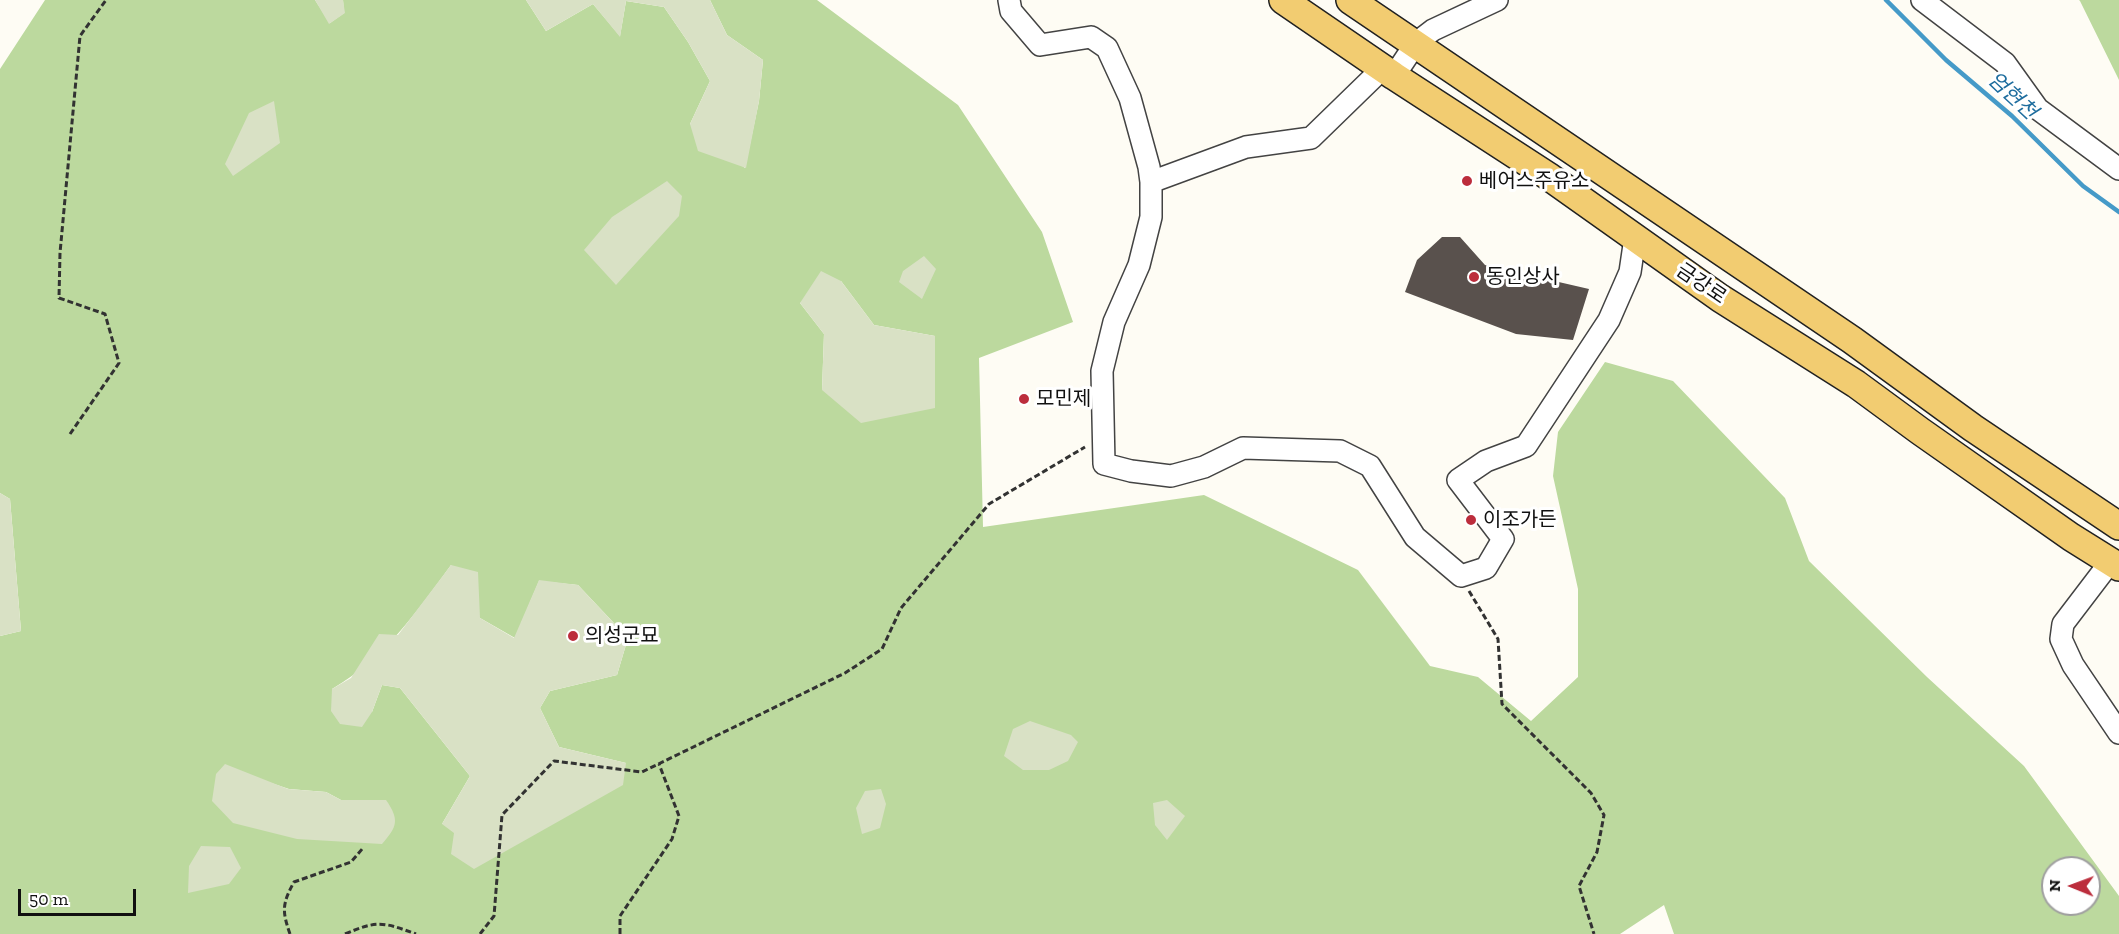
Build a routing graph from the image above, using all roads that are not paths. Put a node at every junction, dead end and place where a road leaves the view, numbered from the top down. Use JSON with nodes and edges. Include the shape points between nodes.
{"nodes":[{"id":1,"x":1009,"y":0,"type":"edge"},
{"id":2,"x":1283,"y":0,"type":"edge"},
{"id":3,"x":1350,"y":0,"type":"edge"},
{"id":4,"x":1497,"y":0,"type":"edge"},
{"id":5,"x":1922,"y":0,"type":"edge"},
{"id":6,"x":1416,"y":43,"type":"junction"},
{"id":7,"x":1389,"y":72,"type":"junction"},
{"id":8,"x":2119,"y":169,"type":"edge"},
{"id":9,"x":1151,"y":182,"type":"junction"},
{"id":10,"x":1635,"y":238,"type":"junction"},
{"id":11,"x":2119,"y":526,"type":"edge"},
{"id":12,"x":2115,"y":564,"type":"edge"},
{"id":13,"x":2119,"y":733,"type":"edge"}],
"edges":[{"from":1,"to":9,"type":"street","via":[[1011,10],[1040,45],[1091,37],[1107,48],[1130,98]]},
{"from":2,"to":7,"type":"main road","name":"금강로"},
{"from":3,"to":6,"type":"main road","name":"금강로"},
{"from":4,"to":6,"type":"street","via":[[1433,30]]},
{"from":5,"to":8,"type":"street","via":[[2005,63],[2038,109]]},
{"from":6,"to":7,"type":"street"},
{"from":6,"to":11,"type":"main road","name":"금강로"},
{"from":7,"to":9,"type":"street","via":[[1311,138],[1246,147]]},
{"from":7,"to":10,"type":"main road","name":"금강로"},
{"from":9,"to":10,"type":"street","via":[[1151,217],[1139,265],[1113,322],[1102,371],[1104,464],[1171,476],[1204,467],[1243,448],[1340,451],[1370,466],[1414,537],[1461,576],[1486,568],[1503,539],[1458,480],[1486,461],[1526,446],[1608,320],[1630,272]]},
{"from":10,"to":12,"type":"main road","name":"금강로","via":[[1720,298],[1856,384]]},
{"from":12,"to":13,"type":"street","via":[[2062,624],[2061,639],[2073,665]]}]}
